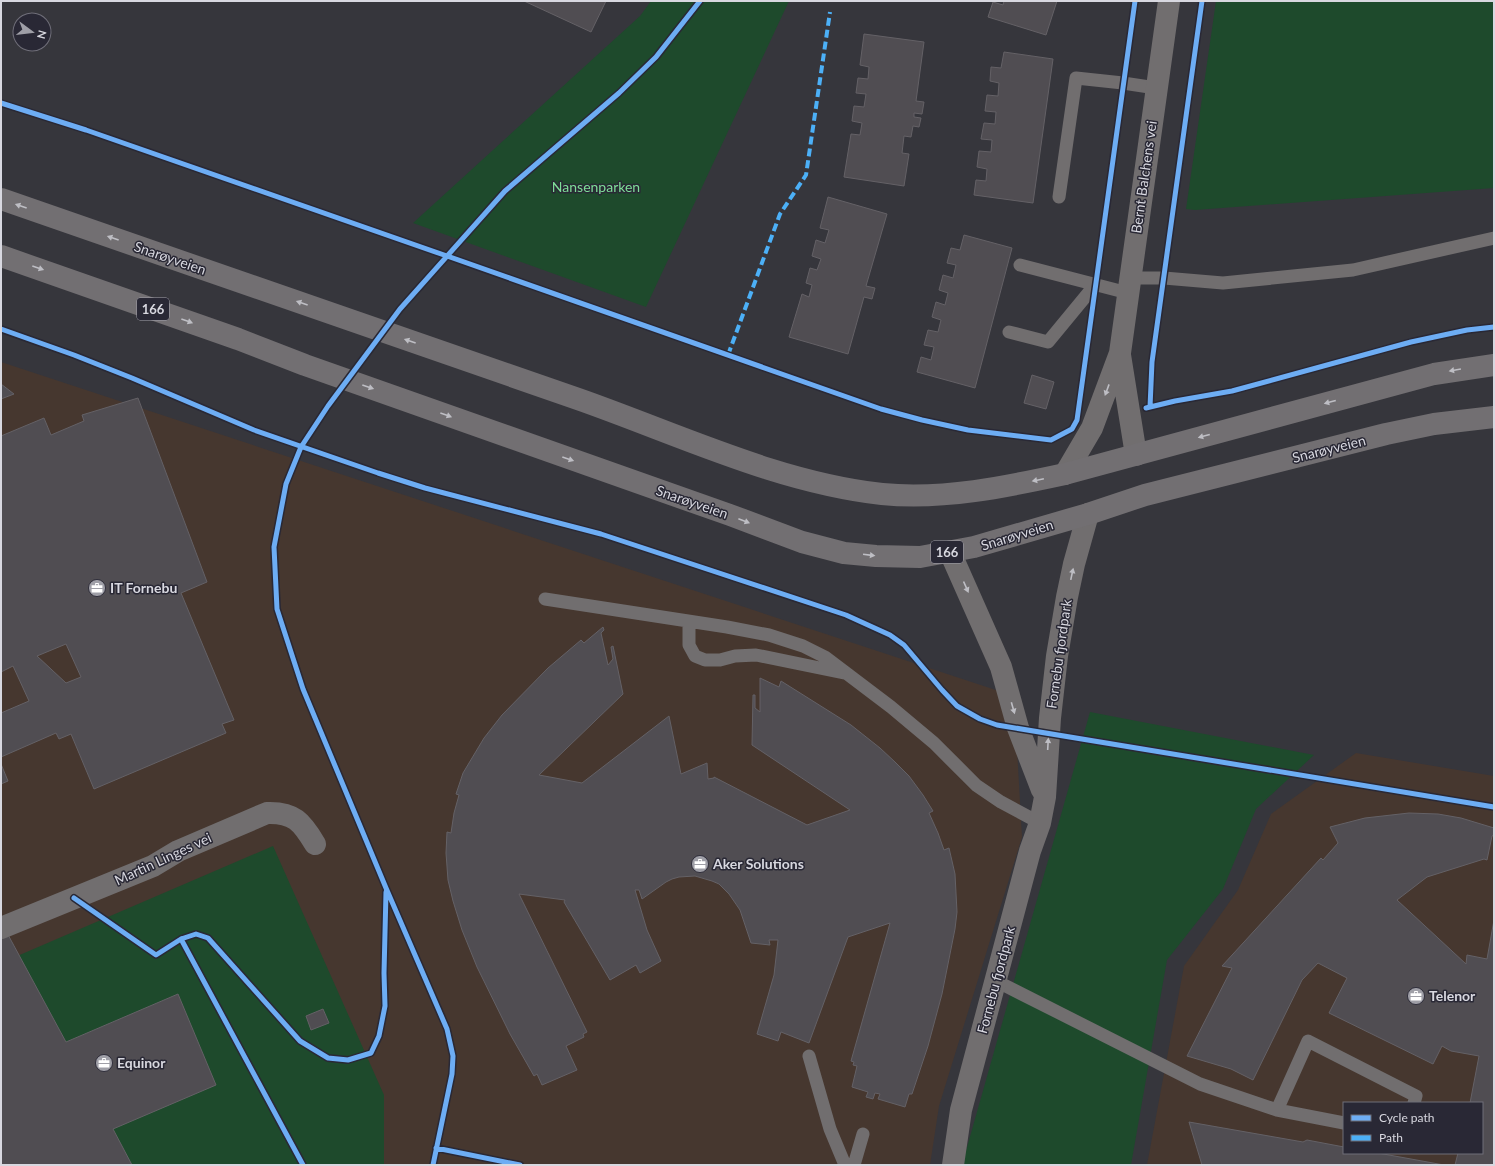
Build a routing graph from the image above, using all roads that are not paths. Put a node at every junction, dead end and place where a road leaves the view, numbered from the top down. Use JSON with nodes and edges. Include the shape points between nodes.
{"nodes":[{"id":1,"x":1170,"y":1,"type":"edge"},
{"id":2,"x":1156,"y":88,"type":"junction"},
{"id":3,"x":1060,"y":197,"type":"dead end"},
{"id":4,"x":1,"y":199,"type":"edge"},
{"id":5,"x":1494,"y":238,"type":"edge"},
{"id":6,"x":1,"y":256,"type":"edge"},
{"id":7,"x":1020,"y":265,"type":"dead end"},
{"id":8,"x":1095,"y":285,"type":"junction"},
{"id":9,"x":1129,"y":285,"type":"junction"},
{"id":10,"x":1009,"y":332,"type":"dead end"},
{"id":11,"x":1120,"y":353,"type":"junction"},
{"id":12,"x":1494,"y":365,"type":"edge"},
{"id":13,"x":1494,"y":417,"type":"edge"},
{"id":14,"x":1136,"y":455,"type":"junction"},
{"id":15,"x":1065,"y":474,"type":"junction"},
{"id":16,"x":1088,"y":514,"type":"junction"},
{"id":17,"x":950,"y":552,"type":"junction"},
{"id":18,"x":545,"y":599,"type":"dead end"},
{"id":19,"x":689,"y":622,"type":"junction"},
{"id":20,"x":847,"y":674,"type":"junction"},
{"id":21,"x":1045,"y":797,"type":"junction"},
{"id":22,"x":1040,"y":823,"type":"junction"},
{"id":23,"x":315,"y":844,"type":"dead end"},
{"id":24,"x":1,"y":928,"type":"edge"},
{"id":25,"x":996,"y":981,"type":"junction"},
{"id":26,"x":809,"y":1056,"type":"dead end"},
{"id":27,"x":1414,"y":1102,"type":"edge"},
{"id":28,"x":1277,"y":1110,"type":"junction"},
{"id":29,"x":1343,"y":1123,"type":"edge"},
{"id":30,"x":863,"y":1134,"type":"dead end"},
{"id":31,"x":845,"y":1165,"type":"edge"},
{"id":32,"x":854,"y":1165,"type":"edge"},
{"id":33,"x":952,"y":1165,"type":"edge"}],
"edges":[{"from":1,"to":2,"type":"street","name":"Bernt Balchens vei"},
{"from":2,"to":3,"type":"lane","via":[[1076,78]]},
{"from":2,"to":9,"type":"street","name":"Bernt Balchens vei"},
{"from":15,"to":4,"type":"main road","name":"Snarøyveien","one_way":true,"via":[[1004,487],[921,496],[849,489],[781,472]]},
{"from":5,"to":9,"type":"lane","via":[[1353,270],[1223,283],[1164,278]]},
{"from":6,"to":17,"type":"main road","name":"Snarøyveien","number":"166","one_way":true,"via":[[802,542],[844,553],[876,556],[920,557]]},
{"from":7,"to":8,"type":"lane"},
{"from":8,"to":9,"type":"lane"},
{"from":8,"to":10,"type":"lane","via":[[1048,342]]},
{"from":9,"to":11,"type":"street","name":"Bernt Balchens vei"},
{"from":11,"to":14,"type":"street","name":"Bernt Balchens vei"},
{"from":11,"to":15,"type":"street","name":"Bernt Balchens vei","one_way":true,"via":[[1092,428]]},
{"from":12,"to":14,"type":"main road","one_way":true,"via":[[1434,374]]},
{"from":13,"to":16,"type":"main road","name":"Snarøyveien","number":"166","via":[[1434,424],[1386,434],[1145,495]]},
{"from":14,"to":15,"type":"main road"},
{"from":16,"to":17,"type":"main road","name":"Snarøyveien","number":"166","via":[[974,548]]},
{"from":21,"to":16,"type":"street","name":"Fornebu fjordpark","one_way":true,"via":[[1048,732],[1057,656],[1074,564]]},
{"from":17,"to":21,"type":"street","one_way":true,"via":[[1001,667],[1018,728]]},
{"from":18,"to":19,"type":"lane"},
{"from":19,"to":20,"type":"lane","via":[[727,626],[803,646],[825,657]]},
{"from":19,"to":20,"type":"lane","via":[[688,644],[695,656],[705,660],[756,655]]},
{"from":20,"to":22,"type":"lane","via":[[891,707],[976,785],[1000,802]]},
{"from":21,"to":22,"type":"street","name":"Fornebu fjordpark"},
{"from":22,"to":25,"type":"street","name":"Fornebu fjordpark","via":[[1030,851]]},
{"from":23,"to":24,"type":"street","name":"Martin Linges vei","via":[[305,827],[293,817],[267,813],[178,851],[153,866]]},
{"from":25,"to":28,"type":"lane","via":[[1200,1084]]},
{"from":25,"to":33,"type":"street","name":"Fornebu fjordpark","via":[[961,1110]]},
{"from":26,"to":31,"type":"lane","via":[[830,1129]]},
{"from":27,"to":28,"type":"lane","via":[[1416,1096],[1308,1041]]},
{"from":28,"to":29,"type":"lane"},
{"from":30,"to":32,"type":"lane"}]}
